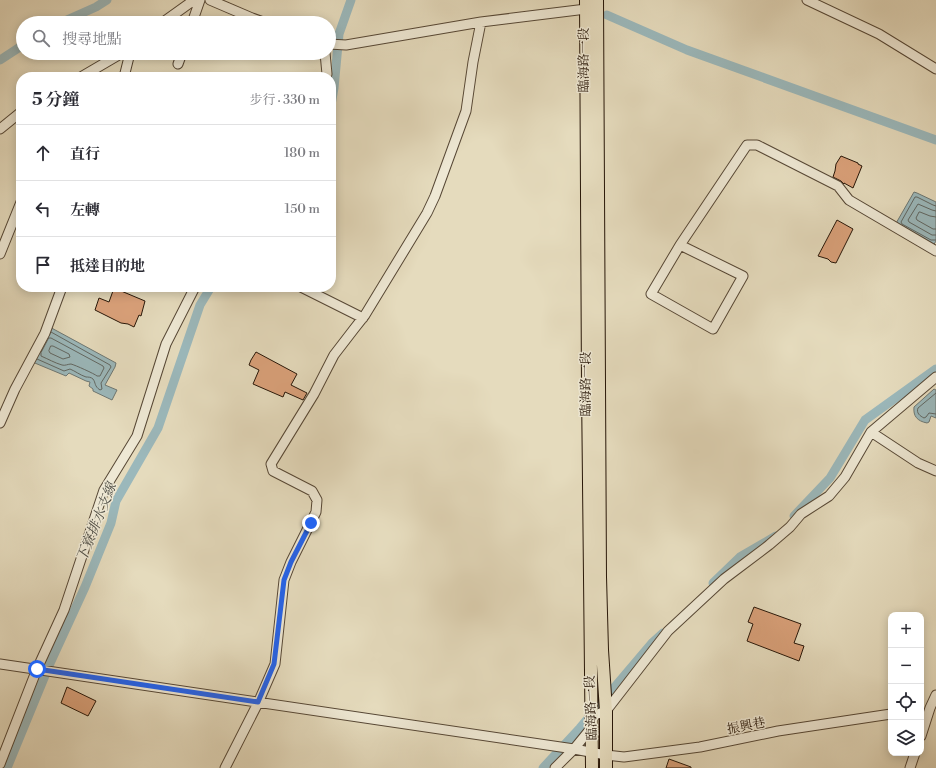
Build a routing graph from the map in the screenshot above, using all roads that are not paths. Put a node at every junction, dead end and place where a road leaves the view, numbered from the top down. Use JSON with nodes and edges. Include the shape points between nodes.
{"nodes":[{"id":1,"x":194,"y":0,"type":"edge"},
{"id":2,"x":200,"y":0,"type":"edge"},
{"id":3,"x":210,"y":0,"type":"edge"},
{"id":4,"x":597,"y":0,"type":"edge"},
{"id":5,"x":807,"y":0,"type":"edge"},
{"id":6,"x":586,"y":3,"type":"edge"},
{"id":7,"x":172,"y":16,"type":"edge"},
{"id":8,"x":194,"y":16,"type":"edge"},
{"id":9,"x":247,"y":16,"type":"edge"},
{"id":10,"x":481,"y":22,"type":"junction"},
{"id":11,"x":336,"y":44,"type":"edge"},
{"id":12,"x":110,"y":60,"type":"edge"},
{"id":13,"x":128,"y":60,"type":"edge"},
{"id":14,"x":179,"y":60,"type":"edge"},
{"id":15,"x":326,"y":60,"type":"edge"},
{"id":16,"x":178,"y":64,"type":"dead end"},
{"id":17,"x":936,"y":68,"type":"edge"},
{"id":18,"x":90,"y":72,"type":"edge"},
{"id":19,"x":125,"y":72,"type":"edge"},
{"id":20,"x":327,"y":72,"type":"edge"},
{"id":21,"x":16,"y":116,"type":"edge"},
{"id":22,"x":0,"y":129,"type":"edge"},
{"id":23,"x":16,"y":214,"type":"edge"},
{"id":24,"x":680,"y":245,"type":"junction"},
{"id":25,"x":936,"y":251,"type":"edge"},
{"id":26,"x":0,"y":254,"type":"edge"},
{"id":27,"x":60,"y":292,"type":"edge"},
{"id":28,"x":192,"y":292,"type":"edge"},
{"id":29,"x":311,"y":292,"type":"edge"},
{"id":30,"x":363,"y":318,"type":"junction"},
{"id":31,"x":936,"y":377,"type":"edge"},
{"id":32,"x":0,"y":423,"type":"edge"},
{"id":33,"x":871,"y":432,"type":"junction"},
{"id":34,"x":936,"y":471,"type":"edge"},
{"id":35,"x":0,"y":664,"type":"edge"},
{"id":36,"x":37,"y":669,"type":"junction"},
{"id":37,"x":936,"y":695,"type":"edge"},
{"id":38,"x":258,"y":702,"type":"junction"},
{"id":39,"x":929,"y":708,"type":"edge"},
{"id":40,"x":606,"y":711,"type":"junction"},
{"id":41,"x":888,"y":714,"type":"edge"},
{"id":42,"x":592,"y":721,"type":"junction"},
{"id":43,"x":924,"y":726,"type":"edge"},
{"id":44,"x":574,"y":749,"type":"junction"},
{"id":45,"x":592,"y":752,"type":"junction"},
{"id":46,"x":606,"y":756,"type":"junction"},
{"id":47,"x":914,"y":756,"type":"edge"},
{"id":48,"x":0,"y":764,"type":"edge"},
{"id":49,"x":225,"y":768,"type":"edge"},
{"id":50,"x":555,"y":768,"type":"edge"},
{"id":51,"x":592,"y":768,"type":"edge"},
{"id":52,"x":606,"y":768,"type":"edge"},
{"id":53,"x":910,"y":768,"type":"edge"}],
"edges":[{"from":1,"to":7,"type":"street"},
{"from":2,"to":8,"type":"street"},
{"from":3,"to":9,"type":"street"},
{"from":4,"to":40,"type":"main road","name":"臨海路一段","via":[[600,577]]},
{"from":5,"to":17,"type":"street","via":[[879,34]]},
{"from":6,"to":10,"type":"street"},
{"from":6,"to":42,"type":"main road","name":"臨海路一段"},
{"from":10,"to":11,"type":"street","via":[[346,45]]},
{"from":10,"to":30,"type":"street","via":[[466,112],[435,196]]},
{"from":12,"to":18,"type":"street"},
{"from":13,"to":19,"type":"street"},
{"from":14,"to":16,"type":"street"},
{"from":15,"to":20,"type":"street"},
{"from":21,"to":22,"type":"street"},
{"from":23,"to":26,"type":"street"},
{"from":24,"to":24,"type":"street","via":[[743,276],[713,329],[651,294]]},
{"from":24,"to":25,"type":"street","via":[[747,144],[757,145],[838,186],[849,200]]},
{"from":27,"to":32,"type":"street","via":[[44,333]]},
{"from":28,"to":36,"type":"street","via":[[166,344],[137,436],[104,490],[64,610]]},
{"from":29,"to":30,"type":"street"},
{"from":30,"to":38,"type":"street","via":[[334,355],[314,394],[271,464],[273,471],[312,491],[317,500],[316,512],[284,580],[274,664]]},
{"from":31,"to":33,"type":"street"},
{"from":33,"to":34,"type":"street","via":[[918,463]]},
{"from":33,"to":40,"type":"street","via":[[845,477],[829,496],[801,514],[790,527],[724,579],[668,631]]},
{"from":35,"to":36,"type":"street","name":"振興巷"},
{"from":36,"to":38,"type":"street","name":"振興巷"},
{"from":36,"to":48,"type":"street"},
{"from":37,"to":39,"type":"street"},
{"from":38,"to":44,"type":"street","name":"振興巷"},
{"from":38,"to":49,"type":"street"},
{"from":39,"to":43,"type":"street"},
{"from":40,"to":42,"type":"street"},
{"from":40,"to":46,"type":"main road","name":"臨海路一段"},
{"from":41,"to":46,"type":"street","name":"振興巷","via":[[700,747],[624,757]]},
{"from":42,"to":44,"type":"street"},
{"from":42,"to":45,"type":"main road","name":"臨海路一段"},
{"from":44,"to":45,"type":"street","name":"振興巷"},
{"from":44,"to":50,"type":"street"},
{"from":45,"to":46,"type":"street","name":"振興巷"},
{"from":45,"to":51,"type":"main road","name":"臨海路一段"},
{"from":46,"to":52,"type":"main road","name":"臨海路一段"},
{"from":47,"to":53,"type":"street"}]}
